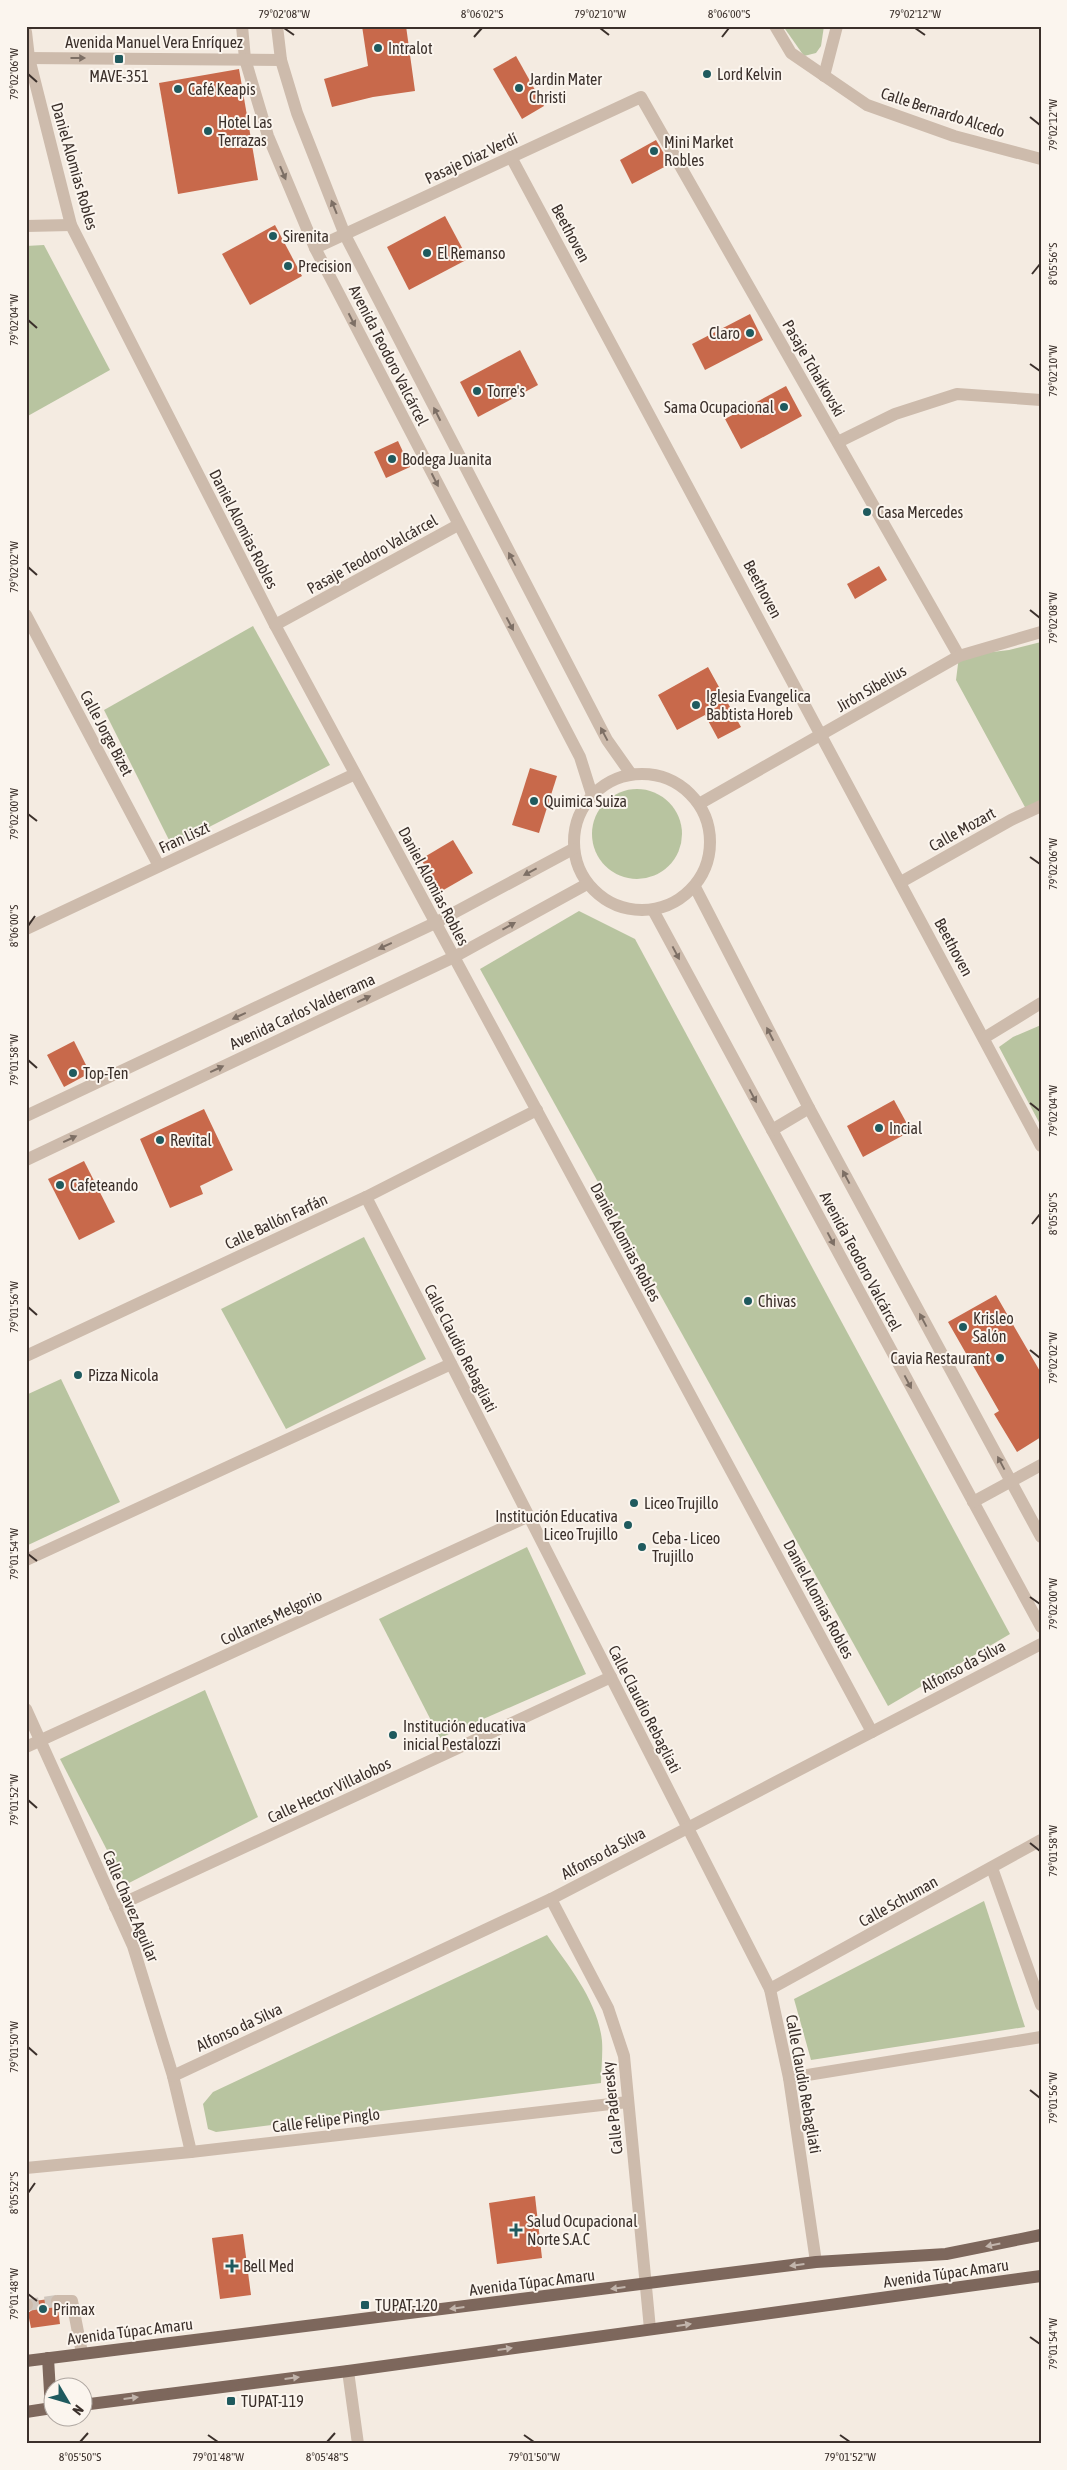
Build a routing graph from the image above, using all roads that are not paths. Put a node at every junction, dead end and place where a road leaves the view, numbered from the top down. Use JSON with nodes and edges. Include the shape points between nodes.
{"nodes":[{"id":1,"x":242,"y":26,"type":"edge"},
{"id":2,"x":277,"y":26,"type":"edge"},
{"id":3,"x":775,"y":26,"type":"edge"},
{"id":4,"x":837,"y":26,"type":"edge"},
{"id":5,"x":26,"y":32,"type":"edge"},
{"id":6,"x":28,"y":58,"type":"edge"},
{"id":7,"x":245,"y":60,"type":"junction"},
{"id":8,"x":281,"y":60,"type":"junction"},
{"id":9,"x":824,"y":76,"type":"junction"},
{"id":10,"x":641,"y":97,"type":"joint"},
{"id":11,"x":511,"y":156,"type":"junction"},
{"id":12,"x":1041,"y":159,"type":"edge"},
{"id":13,"x":71,"y":225,"type":"junction"},
{"id":14,"x":26,"y":226,"type":"edge"},
{"id":15,"x":345,"y":235,"type":"junction"},
{"id":16,"x":315,"y":248,"type":"junction"},
{"id":17,"x":1041,"y":400,"type":"edge"},
{"id":18,"x":838,"y":442,"type":"junction"},
{"id":19,"x":458,"y":525,"type":"junction"},
{"id":20,"x":26,"y":615,"type":"edge"},
{"id":21,"x":275,"y":625,"type":"junction"},
{"id":22,"x":1041,"y":632,"type":"edge"},
{"id":23,"x":959,"y":656,"type":"junction"},
{"id":24,"x":822,"y":734,"type":"junction"},
{"id":25,"x":355,"y":774,"type":"junction"},
{"id":26,"x":631,"y":774,"type":"junction"},
{"id":27,"x":592,"y":795,"type":"junction"},
{"id":28,"x":699,"y":804,"type":"junction"},
{"id":29,"x":1041,"y":806,"type":"edge"},
{"id":30,"x":573,"y":849,"type":"junction"},
{"id":31,"x":159,"y":866,"type":"junction"},
{"id":32,"x":901,"y":882,"type":"junction"},
{"id":33,"x":586,"y":884,"type":"junction"},
{"id":34,"x":695,"y":887,"type":"junction"},
{"id":35,"x":653,"y":910,"type":"junction"},
{"id":36,"x":435,"y":922,"type":"junction"},
{"id":37,"x":26,"y":929,"type":"edge"},
{"id":38,"x":454,"y":957,"type":"junction"},
{"id":39,"x":1041,"y":1003,"type":"edge"},
{"id":40,"x":984,"y":1038,"type":"junction"},
{"id":41,"x":809,"y":1108,"type":"junction"},
{"id":42,"x":537,"y":1110,"type":"junction"},
{"id":43,"x":26,"y":1116,"type":"edge"},
{"id":44,"x":772,"y":1130,"type":"junction"},
{"id":45,"x":1041,"y":1146,"type":"edge"},
{"id":46,"x":26,"y":1160,"type":"edge"},
{"id":47,"x":366,"y":1197,"type":"junction"},
{"id":48,"x":26,"y":1356,"type":"edge"},
{"id":49,"x":451,"y":1364,"type":"junction"},
{"id":50,"x":1041,"y":1466,"type":"edge"},
{"id":51,"x":1011,"y":1482,"type":"junction"},
{"id":52,"x":973,"y":1502,"type":"junction"},
{"id":53,"x":529,"y":1516,"type":"junction"},
{"id":54,"x":1041,"y":1537,"type":"edge"},
{"id":55,"x":26,"y":1560,"type":"edge"},
{"id":56,"x":1041,"y":1627,"type":"edge"},
{"id":57,"x":1041,"y":1644,"type":"edge"},
{"id":58,"x":611,"y":1677,"type":"junction"},
{"id":59,"x":26,"y":1709,"type":"edge"},
{"id":60,"x":872,"y":1732,"type":"junction"},
{"id":61,"x":40,"y":1741,"type":"junction"},
{"id":62,"x":26,"y":1747,"type":"edge"},
{"id":63,"x":688,"y":1828,"type":"junction"},
{"id":64,"x":1041,"y":1840,"type":"edge"},
{"id":65,"x":992,"y":1868,"type":"junction"},
{"id":66,"x":551,"y":1899,"type":"junction"},
{"id":67,"x":115,"y":1907,"type":"junction"},
{"id":68,"x":770,"y":1989,"type":"junction"},
{"id":69,"x":1041,"y":2005,"type":"edge"},
{"id":70,"x":1041,"y":2037,"type":"edge"},
{"id":71,"x":174,"y":2076,"type":"junction"},
{"id":72,"x":789,"y":2078,"type":"junction"},
{"id":73,"x":628,"y":2102,"type":"junction"},
{"id":74,"x":191,"y":2152,"type":"junction"},
{"id":75,"x":26,"y":2168,"type":"edge"},
{"id":76,"x":1041,"y":2235,"type":"edge"},
{"id":77,"x":816,"y":2262,"type":"junction"},
{"id":78,"x":1041,"y":2276,"type":"edge"},
{"id":79,"x":646,"y":2284,"type":"junction"},
{"id":80,"x":57,"y":2301,"type":"tunnel mouth"},
{"id":81,"x":650,"y":2330,"type":"junction"},
{"id":82,"x":82,"y":2353,"type":"junction"},
{"id":83,"x":48,"y":2358,"type":"junction"},
{"id":84,"x":26,"y":2361,"type":"edge"},
{"id":85,"x":348,"y":2371,"type":"junction"},
{"id":86,"x":50,"y":2378,"type":"edge"},
{"id":87,"x":92,"y":2403,"type":"edge"},
{"id":88,"x":42,"y":2410,"type":"edge"},
{"id":89,"x":26,"y":2412,"type":"edge"},
{"id":90,"x":358,"y":2444,"type":"edge"}],
"edges":[{"from":1,"to":7,"type":"street","name":"Avenida Teodoro Valcárcel"},
{"from":2,"to":8,"type":"street","name":"Avenida Teodoro Valcárcel"},
{"from":3,"to":9,"type":"street","name":"Calle Bernardo Alcedo","via":[[791,53]]},
{"from":4,"to":9,"type":"street"},
{"from":5,"to":6,"type":"street","name":"Daniel Alomias Robles"},
{"from":6,"to":7,"type":"street","name":"Avenida Manuel Vera Enríquez","one_way":true},
{"from":6,"to":13,"type":"street","name":"Daniel Alomias Robles"},
{"from":7,"to":8,"type":"street","name":"Avenida Manuel Vera Enríquez"},
{"from":7,"to":16,"type":"street","name":"Avenida Teodoro Valcárcel","one_way":true,"via":[[268,136]]},
{"from":15,"to":8,"type":"street","name":"Avenida Teodoro Valcárcel","one_way":true,"via":[[296,113]]},
{"from":9,"to":12,"type":"street","name":"Calle Bernardo Alcedo","via":[[867,105],[954,136]]},
{"from":10,"to":11,"type":"street","name":"Pasaje Díaz Verdí"},
{"from":10,"to":18,"type":"street","name":"Pasaje Tchaikovski"},
{"from":11,"to":15,"type":"street","name":"Pasaje Díaz Verdí"},
{"from":11,"to":24,"type":"street","name":"Beethoven"},
{"from":13,"to":14,"type":"street"},
{"from":13,"to":21,"type":"street","name":"Daniel Alomias Robles"},
{"from":15,"to":16,"type":"street","name":"Pasaje Díaz Verdí"},
{"from":26,"to":15,"type":"street","name":"Avenida Teodoro Valcárcel","one_way":true,"via":[[607,740]]},
{"from":16,"to":19,"type":"street","name":"Avenida Teodoro Valcárcel","one_way":true},
{"from":17,"to":18,"type":"street","via":[[957,394],[895,414]]},
{"from":18,"to":23,"type":"street","name":"Pasaje Tchaikovski"},
{"from":19,"to":21,"type":"street","name":"Pasaje Teodoro Valcárcel"},
{"from":19,"to":27,"type":"street","name":"Avenida Teodoro Valcárcel","one_way":true,"via":[[580,757]]},
{"from":20,"to":31,"type":"street","name":"Calle Jorge Bizet"},
{"from":21,"to":25,"type":"street","name":"Daniel Alomias Robles"},
{"from":22,"to":23,"type":"street","name":"Jirón Sibelius"},
{"from":23,"to":24,"type":"street","name":"Jirón Sibelius"},
{"from":24,"to":28,"type":"street","name":"Jirón Sibelius"},
{"from":24,"to":32,"type":"street","name":"Beethoven"},
{"from":25,"to":31,"type":"street","name":"Fran Liszt"},
{"from":25,"to":36,"type":"street","name":"Daniel Alomias Robles"},
{"from":26,"to":27,"type":"street","via":[[610,781]]},
{"from":26,"to":28,"type":"street","via":[[651,774],[670,779],[686,789]]},
{"from":27,"to":30,"type":"street","via":[[580,811],[574,829]]},
{"from":28,"to":34,"type":"street","via":[[708,825],[710,847],[705,869]]},
{"from":29,"to":32,"type":"street","name":"Calle Mozart"},
{"from":30,"to":33,"type":"street"},
{"from":30,"to":36,"type":"street","name":"Avenida Carlos Valderrama","one_way":true},
{"from":31,"to":37,"type":"street","name":"Fran Liszt"},
{"from":32,"to":40,"type":"street","name":"Beethoven"},
{"from":33,"to":35,"type":"street","via":[[616,906]]},
{"from":38,"to":33,"type":"street","name":"Avenida Carlos Valderrama","one_way":true},
{"from":34,"to":35,"type":"street","via":[[676,901]]},
{"from":41,"to":34,"type":"street","name":"Avenida Teodoro Valcárcel","one_way":true},
{"from":35,"to":44,"type":"street","name":"Avenida Teodoro Valcárcel","one_way":true},
{"from":36,"to":38,"type":"street","name":"Daniel Alomias Robles"},
{"from":36,"to":43,"type":"street","name":"Avenida Carlos Valderrama","one_way":true},
{"from":38,"to":42,"type":"street","name":"Daniel Alomias Robles"},
{"from":46,"to":38,"type":"street","name":"Avenida Carlos Valderrama","one_way":true},
{"from":39,"to":40,"type":"street"},
{"from":40,"to":45,"type":"street","name":"Beethoven"},
{"from":41,"to":44,"type":"street"},
{"from":51,"to":41,"type":"street","name":"Avenida Teodoro Valcárcel","one_way":true},
{"from":42,"to":47,"type":"street","name":"Calle Ballón Farfán"},
{"from":42,"to":60,"type":"street","name":"Daniel Alomias Robles"},
{"from":44,"to":52,"type":"street","name":"Avenida Teodoro Valcárcel","one_way":true},
{"from":47,"to":48,"type":"street","name":"Calle Ballón Farfán"},
{"from":47,"to":49,"type":"street","name":"Calle Claudio Rebagliati"},
{"from":49,"to":53,"type":"street","name":"Calle Claudio Rebagliati"},
{"from":49,"to":55,"type":"street"},
{"from":50,"to":51,"type":"street"},
{"from":51,"to":52,"type":"street"},
{"from":51,"to":54,"type":"street","name":"Avenida Teodoro Valcárcel"},
{"from":52,"to":56,"type":"street","name":"Avenida Teodoro Valcárcel"},
{"from":53,"to":58,"type":"street","name":"Calle Claudio Rebagliati"},
{"from":53,"to":61,"type":"street","name":"Collantes Melgorio"},
{"from":57,"to":60,"type":"street","name":"Alfonso da Silva"},
{"from":58,"to":63,"type":"street","name":"Calle Claudio Rebagliati"},
{"from":58,"to":67,"type":"street","name":"Calle Hector Villalobos"},
{"from":59,"to":61,"type":"street","name":"Calle Chavez Aguilar"},
{"from":60,"to":63,"type":"street","name":"Alfonso da Silva"},
{"from":61,"to":62,"type":"street","name":"Collantes Melgorio"},
{"from":61,"to":67,"type":"street","name":"Calle Chavez Aguilar"},
{"from":63,"to":66,"type":"street","name":"Alfonso da Silva"},
{"from":63,"to":68,"type":"street","name":"Calle Claudio Rebagliati"},
{"from":64,"to":65,"type":"street","name":"Calle Schuman"},
{"from":65,"to":68,"type":"street","name":"Calle Schuman"},
{"from":65,"to":69,"type":"street"},
{"from":66,"to":71,"type":"street","name":"Alfonso da Silva"},
{"from":66,"to":73,"type":"street","name":"Calle Paderesky","via":[[608,2008],[624,2056]]},
{"from":67,"to":71,"type":"street","name":"Calle Chavez Aguilar","via":[[132,1946]]},
{"from":68,"to":72,"type":"street","name":"Calle Claudio Rebagliati"},
{"from":70,"to":72,"type":"street"},
{"from":71,"to":74,"type":"street","name":"Calle Chavez Aguilar"},
{"from":72,"to":77,"type":"street","name":"Calle Claudio Rebagliati"},
{"from":73,"to":74,"type":"street","name":"Calle Felipe Pinglo"},
{"from":73,"to":79,"type":"street","name":"Calle Paderesky"},
{"from":74,"to":75,"type":"street","name":"Calle Felipe Pinglo"},
{"from":76,"to":77,"type":"main road","name":"Avenida Túpac Amaru","one_way":true,"via":[[946,2254]]},
{"from":77,"to":79,"type":"main road","name":"Avenida Túpac Amaru","one_way":true},
{"from":81,"to":78,"type":"main road","name":"Avenida Túpac Amaru","one_way":true},
{"from":79,"to":81,"type":"street","name":"Calle Paderesky"},
{"from":79,"to":82,"type":"main road","name":"Avenida Túpac Amaru","one_way":true},
{"from":80,"to":82,"type":"street","via":[[72,2301]]},
{"from":85,"to":81,"type":"main road","name":"Avenida Túpac Amaru","one_way":true},
{"from":82,"to":83,"type":"main road","name":"Avenida Túpac Amaru"},
{"from":83,"to":84,"type":"main road","name":"Avenida Túpac Amaru"},
{"from":83,"to":86,"type":"main road"},
{"from":87,"to":85,"type":"main road","name":"Avenida Túpac Amaru","one_way":true},
{"from":85,"to":90,"type":"street"},
{"from":88,"to":89,"type":"main road"}]}
